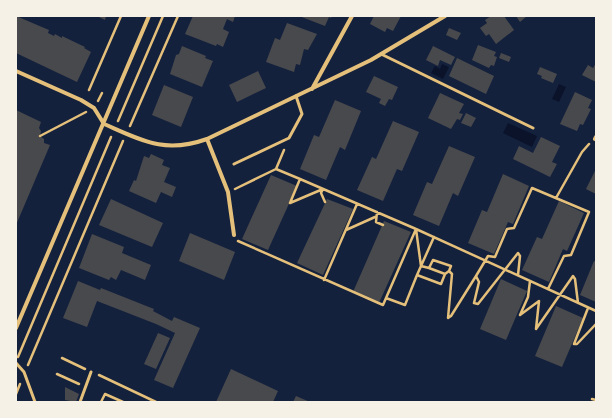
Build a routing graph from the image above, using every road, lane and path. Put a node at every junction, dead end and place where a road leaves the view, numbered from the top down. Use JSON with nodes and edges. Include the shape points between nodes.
{"nodes":[{"id":1,"x":121,"y":16,"type":"edge"},
{"id":2,"x":149,"y":16,"type":"edge"},
{"id":3,"x":163,"y":16,"type":"edge"},
{"id":4,"x":178,"y":16,"type":"edge"},
{"id":5,"x":352,"y":16,"type":"edge"},
{"id":6,"x":445,"y":16,"type":"edge"},
{"id":7,"x":381,"y":54,"type":"junction"},
{"id":8,"x":16,"y":71,"type":"edge"},
{"id":9,"x":312,"y":89,"type":"junction"},
{"id":10,"x":89,"y":90,"type":"dead end"},
{"id":11,"x":102,"y":93,"type":"dead end"},
{"id":12,"x":296,"y":96,"type":"junction"},
{"id":13,"x":94,"y":108,"type":"junction"},
{"id":14,"x":104,"y":124,"type":"junction"},
{"id":15,"x":115,"y":128,"type":"junction"},
{"id":16,"x":533,"y":128,"type":"dead end"},
{"id":17,"x":127,"y":133,"type":"junction"},
{"id":18,"x":40,"y":136,"type":"dead end"},
{"id":19,"x":289,"y":138,"type":"junction"},
{"id":20,"x":595,"y":138,"type":"edge"},
{"id":21,"x":207,"y":140,"type":"junction"},
{"id":22,"x":234,"y":164,"type":"dead end"},
{"id":23,"x":276,"y":169,"type":"junction"},
{"id":24,"x":300,"y":179,"type":"junction"},
{"id":25,"x":323,"y":189,"type":"junction"},
{"id":26,"x":228,"y":192,"type":"junction"},
{"id":27,"x":556,"y":198,"type":"junction"},
{"id":28,"x":325,"y":202,"type":"dead end"},
{"id":29,"x":357,"y":204,"type":"junction"},
{"id":30,"x":377,"y":212,"type":"junction"},
{"id":31,"x":375,"y":218,"type":"junction"},
{"id":32,"x":383,"y":224,"type":"dead end"},
{"id":33,"x":416,"y":229,"type":"junction"},
{"id":34,"x":345,"y":230,"type":"junction"},
{"id":35,"x":234,"y":235,"type":"joint"},
{"id":36,"x":434,"y":237,"type":"junction"},
{"id":37,"x":486,"y":260,"type":"junction"},
{"id":38,"x":421,"y":266,"type":"junction"},
{"id":39,"x":429,"y":268,"type":"junction"},
{"id":40,"x":504,"y":269,"type":"junction"},
{"id":41,"x":449,"y":271,"type":"junction"},
{"id":42,"x":417,"y":274,"type":"junction"},
{"id":43,"x":445,"y":274,"type":"junction"},
{"id":44,"x":518,"y":275,"type":"junction"},
{"id":45,"x":476,"y":276,"type":"junction"},
{"id":46,"x":324,"y":280,"type":"junction"},
{"id":47,"x":530,"y":281,"type":"junction"},
{"id":48,"x":548,"y":289,"type":"junction"},
{"id":49,"x":561,"y":295,"type":"junction"},
{"id":50,"x":386,"y":298,"type":"junction"},
{"id":51,"x":577,"y":302,"type":"junction"},
{"id":52,"x":589,"y":308,"type":"junction"},
{"id":53,"x":596,"y":311,"type":"edge"},
{"id":54,"x":596,"y":324,"type":"edge"},
{"id":55,"x":16,"y":328,"type":"edge"},
{"id":56,"x":62,"y":358,"type":"dead end"},
{"id":57,"x":16,"y":363,"type":"edge"},
{"id":58,"x":24,"y":372,"type":"junction"},
{"id":59,"x":91,"y":372,"type":"junction"},
{"id":60,"x":57,"y":374,"type":"dead end"},
{"id":61,"x":85,"y":386,"type":"junction"},
{"id":62,"x":16,"y":394,"type":"edge"},
{"id":63,"x":115,"y":398,"type":"junction"},
{"id":64,"x":592,"y":399,"type":"dead end"},
{"id":65,"x":596,"y":400,"type":"edge"},
{"id":66,"x":35,"y":402,"type":"edge"},
{"id":67,"x":80,"y":402,"type":"edge"},
{"id":68,"x":101,"y":402,"type":"edge"},
{"id":69,"x":113,"y":402,"type":"edge"},
{"id":70,"x":123,"y":402,"type":"edge"},
{"id":71,"x":156,"y":402,"type":"edge"}],
"edges":[{"from":1,"to":10,"type":"path"},
{"from":2,"to":14,"type":"street"},
{"from":3,"to":15,"type":"path"},
{"from":4,"to":17,"type":"path"},
{"from":5,"to":9,"type":"street"},
{"from":6,"to":7,"type":"street"},
{"from":7,"to":9,"type":"street"},
{"from":7,"to":16,"type":"lane"},
{"from":8,"to":13,"type":"street"},
{"from":9,"to":12,"type":"street"},
{"from":11,"to":13,"type":"path"},
{"from":12,"to":19,"type":"lane","via":[[302,114]]},
{"from":12,"to":21,"type":"street"},
{"from":13,"to":14,"type":"street"},
{"from":13,"to":18,"type":"path"},
{"from":14,"to":15,"type":"street"},
{"from":14,"to":55,"type":"street"},
{"from":15,"to":17,"type":"street"},
{"from":15,"to":57,"type":"path"},
{"from":17,"to":21,"type":"street","via":[[166,146],[190,145]]},
{"from":17,"to":58,"type":"path"},
{"from":19,"to":22,"type":"lane"},
{"from":19,"to":23,"type":"path"},
{"from":20,"to":27,"type":"path","via":[[582,152]]},
{"from":21,"to":26,"type":"street"},
{"from":23,"to":24,"type":"path"},
{"from":23,"to":26,"type":"path"},
{"from":24,"to":25,"type":"path"},
{"from":24,"to":25,"type":"path","via":[[290,203]]},
{"from":25,"to":28,"type":"path","via":[[321,193]]},
{"from":25,"to":29,"type":"path"},
{"from":26,"to":35,"type":"street"},
{"from":27,"to":37,"type":"path","via":[[532,188],[514,228],[507,229],[495,257],[488,256]]},
{"from":27,"to":48,"type":"path","via":[[589,212],[571,255],[564,256]]},
{"from":29,"to":30,"type":"path"},
{"from":29,"to":34,"type":"path"},
{"from":30,"to":31,"type":"path"},
{"from":30,"to":33,"type":"path"},
{"from":31,"to":32,"type":"path","via":[[376,222]]},
{"from":31,"to":34,"type":"path"},
{"from":33,"to":36,"type":"path"},
{"from":33,"to":38,"type":"path"},
{"from":33,"to":50,"type":"path"},
{"from":34,"to":46,"type":"path"},
{"from":35,"to":46,"type":"path","via":[[235,240]]},
{"from":36,"to":37,"type":"path"},
{"from":36,"to":38,"type":"path"},
{"from":37,"to":40,"type":"path"},
{"from":37,"to":45,"type":"path"},
{"from":38,"to":39,"type":"path"},
{"from":38,"to":42,"type":"path"},
{"from":39,"to":41,"type":"path","via":[[433,260],[450,266]]},
{"from":39,"to":43,"type":"path"},
{"from":40,"to":44,"type":"path"},
{"from":40,"to":44,"type":"path","via":[[516,254],[520,254]]},
{"from":40,"to":45,"type":"path","via":[[478,304],[473,301],[480,282]]},
{"from":41,"to":43,"type":"path"},
{"from":41,"to":45,"type":"path","via":[[452,274],[448,318]]},
{"from":42,"to":43,"type":"path","via":[[441,284]]},
{"from":42,"to":50,"type":"path","via":[[405,305]]},
{"from":44,"to":47,"type":"path"},
{"from":46,"to":50,"type":"path","via":[[383,305]]},
{"from":47,"to":48,"type":"path"},
{"from":47,"to":49,"type":"path","via":[[528,297],[520,315],[539,301],[536,329]]},
{"from":48,"to":49,"type":"path"},
{"from":49,"to":51,"type":"path"},
{"from":49,"to":51,"type":"path","via":[[572,276],[575,278]]},
{"from":51,"to":52,"type":"path"},
{"from":52,"to":53,"type":"path"},
{"from":52,"to":54,"type":"path","via":[[574,344],[577,344]]},
{"from":56,"to":59,"type":"path"},
{"from":57,"to":58,"type":"lane"},
{"from":58,"to":62,"type":"path"},
{"from":58,"to":66,"type":"lane"},
{"from":59,"to":61,"type":"lane"},
{"from":59,"to":71,"type":"path"},
{"from":60,"to":61,"type":"path"},
{"from":61,"to":67,"type":"lane"},
{"from":63,"to":68,"type":"path","via":[[105,394]]},
{"from":63,"to":69,"type":"path"},
{"from":63,"to":70,"type":"path"},
{"from":64,"to":65,"type":"path"}]}
